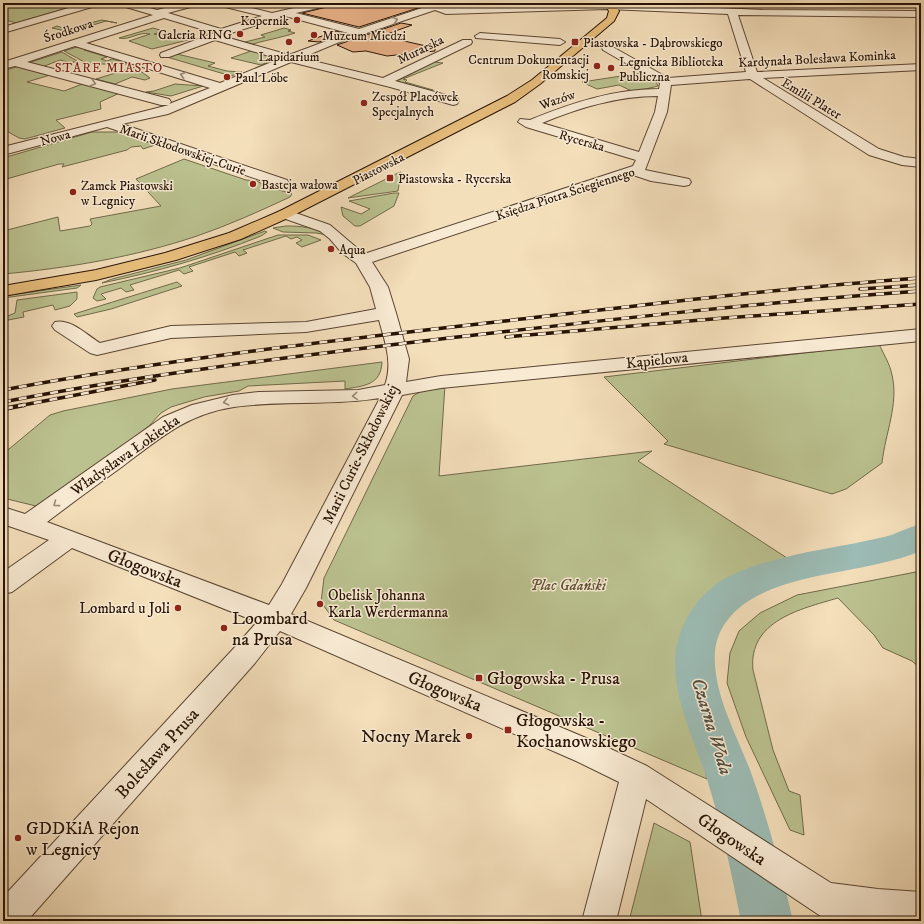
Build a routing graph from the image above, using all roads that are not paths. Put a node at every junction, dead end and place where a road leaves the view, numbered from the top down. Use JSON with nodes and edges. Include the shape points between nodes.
{"nodes":[{"id":1,"x":96,"y":3,"type":"edge"},
{"id":2,"x":122,"y":3,"type":"edge"},
{"id":3,"x":195,"y":3,"type":"edge"},
{"id":4,"x":220,"y":3,"type":"edge"},
{"id":5,"x":236,"y":3,"type":"edge"},
{"id":6,"x":328,"y":3,"type":"edge"},
{"id":7,"x":898,"y":3,"type":"edge"},
{"id":8,"x":610,"y":5,"type":"edge"},
{"id":9,"x":497,"y":6,"type":"edge"},
{"id":10,"x":421,"y":7,"type":"edge"},
{"id":11,"x":448,"y":7,"type":"edge"},
{"id":12,"x":732,"y":12,"type":"junction"},
{"id":13,"x":285,"y":13,"type":"junction"},
{"id":14,"x":159,"y":15,"type":"junction"},
{"id":15,"x":920,"y":15,"type":"edge"},
{"id":16,"x":273,"y":16,"type":"junction"},
{"id":17,"x":3,"y":21,"type":"edge"},
{"id":18,"x":18,"y":25,"type":"junction"},
{"id":19,"x":3,"y":30,"type":"edge"},
{"id":20,"x":358,"y":32,"type":"junction"},
{"id":21,"x":218,"y":34,"type":"junction"},
{"id":22,"x":474,"y":39,"type":"junction"},
{"id":23,"x":560,"y":42,"type":"dead end"},
{"id":24,"x":75,"y":43,"type":"junction"},
{"id":25,"x":47,"y":46,"type":"dead end"},
{"id":26,"x":58,"y":48,"type":"junction"},
{"id":27,"x":607,"y":48,"type":"dead end"},
{"id":28,"x":165,"y":55,"type":"dead end"},
{"id":29,"x":290,"y":59,"type":"junction"},
{"id":30,"x":9,"y":64,"type":"edge"},
{"id":31,"x":921,"y":67,"type":"edge"},
{"id":32,"x":752,"y":76,"type":"junction"},
{"id":33,"x":384,"y":82,"type":"junction"},
{"id":34,"x":220,"y":87,"type":"junction"},
{"id":35,"x":666,"y":88,"type":"junction"},
{"id":36,"x":451,"y":101,"type":"dead end"},
{"id":37,"x":165,"y":102,"type":"junction"},
{"id":38,"x":150,"y":111,"type":"junction"},
{"id":39,"x":107,"y":123,"type":"junction"},
{"id":40,"x":525,"y":123,"type":"joint"},
{"id":41,"x":3,"y":136,"type":"edge"},
{"id":42,"x":19,"y":146,"type":"junction"},
{"id":43,"x":3,"y":151,"type":"edge"},
{"id":44,"x":644,"y":158,"type":"junction"},
{"id":45,"x":921,"y":164,"type":"edge"},
{"id":46,"x":634,"y":172,"type":"junction"},
{"id":47,"x":684,"y":182,"type":"dead end"},
{"id":48,"x":282,"y":183,"type":"dead end"},
{"id":49,"x":304,"y":205,"type":"junction"},
{"id":50,"x":285,"y":214,"type":"junction"},
{"id":51,"x":362,"y":260,"type":"junction"},
{"id":52,"x":77,"y":278,"type":"junction"},
{"id":53,"x":3,"y":285,"type":"edge"},
{"id":54,"x":3,"y":291,"type":"edge"},
{"id":55,"x":387,"y":313,"type":"junction"},
{"id":56,"x":61,"y":326,"type":"dead end"},
{"id":57,"x":919,"y":335,"type":"edge"},
{"id":58,"x":394,"y":389,"type":"junction"},
{"id":59,"x":3,"y":515,"type":"edge"},
{"id":60,"x":29,"y":523,"type":"junction"},
{"id":61,"x":69,"y":538,"type":"junction"},
{"id":62,"x":3,"y":585,"type":"edge"},
{"id":63,"x":275,"y":618,"type":"junction"},
{"id":64,"x":636,"y":776,"type":"junction"},
{"id":65,"x":815,"y":894,"type":"junction"},
{"id":66,"x":921,"y":909,"type":"edge"},
{"id":67,"x":4,"y":921,"type":"edge"},
{"id":68,"x":599,"y":921,"type":"edge"},
{"id":69,"x":859,"y":921,"type":"edge"}],
"edges":[{"from":1,"to":18,"type":"street"},
{"from":2,"to":14,"type":"street"},
{"from":3,"to":14,"type":"street","name":"Środkowa"},
{"from":4,"to":16,"type":"street"},
{"from":5,"to":16,"type":"street"},
{"from":6,"to":13,"type":"street"},
{"from":7,"to":15,"type":"street"},
{"from":8,"to":9,"type":"street"},
{"from":8,"to":12,"type":"street"},
{"from":8,"to":49,"type":"main road","name":"Piastowska","via":[[614,13],[611,19],[523,92]]},
{"from":9,"to":11,"type":"street"},
{"from":9,"to":22,"type":"street","name":"Murarska","via":[[491,24]]},
{"from":10,"to":11,"type":"street"},
{"from":10,"to":11,"type":"street"},
{"from":20,"to":10,"type":"street","one_way":true},
{"from":12,"to":15,"type":"street"},
{"from":12,"to":32,"type":"street"},
{"from":13,"to":16,"type":"street"},
{"from":13,"to":20,"type":"street"},
{"from":14,"to":21,"type":"street"},
{"from":14,"to":24,"type":"street","name":"Środkowa"},
{"from":16,"to":21,"type":"street"},
{"from":17,"to":18,"type":"street"},
{"from":18,"to":19,"type":"street"},
{"from":20,"to":29,"type":"street"},
{"from":21,"to":28,"type":"street"},
{"from":21,"to":29,"type":"street"},
{"from":22,"to":23,"type":"street"},
{"from":22,"to":33,"type":"street","name":"Murarska"},
{"from":24,"to":26,"type":"street","name":"Środkowa"},
{"from":34,"to":24,"type":"street","one_way":true},
{"from":25,"to":26,"type":"street"},
{"from":26,"to":30,"type":"street","name":"Środkowa"},
{"from":27,"to":35,"type":"street"},
{"from":29,"to":33,"type":"street"},
{"from":29,"to":34,"type":"street"},
{"from":30,"to":37,"type":"street","one_way":true},
{"from":31,"to":32,"type":"street","name":"Kardynała Bolesława Kominka"},
{"from":32,"to":35,"type":"street","name":"Kardynała Bolesława Kominka","via":[[695,78]]},
{"from":32,"to":45,"type":"street","name":"Emilii Plater","via":[[874,152]]},
{"from":33,"to":36,"type":"street"},
{"from":34,"to":37,"type":"street"},
{"from":34,"to":38,"type":"street","via":[[164,111]]},
{"from":35,"to":40,"type":"street","name":"Wazów","via":[[584,104]]},
{"from":35,"to":44,"type":"street","name":"Księdza Piotra Ściegiennego"},
{"from":37,"to":38,"type":"street"},
{"from":38,"to":39,"type":"street","name":"Nowa"},
{"from":39,"to":42,"type":"street","name":"Nowa"},
{"from":39,"to":48,"type":"street","name":"Marii Skłodowskiej-Curie"},
{"from":40,"to":44,"type":"street","name":"Rycerska"},
{"from":41,"to":42,"type":"street"},
{"from":42,"to":43,"type":"street","name":"Nowa"},
{"from":44,"to":46,"type":"street","name":"Księdza Piotra Ściegiennego","via":[[640,168]]},
{"from":46,"to":47,"type":"street"},
{"from":46,"to":51,"type":"street","name":"Księdza Piotra Ściegiennego"},
{"from":49,"to":50,"type":"main road","name":"Piastowska"},
{"from":49,"to":51,"type":"street","name":"Marii Curie-Skłodowskiej","via":[[354,237],[363,247]]},
{"from":50,"to":51,"type":"street","name":"Marii Curie-Skłodowskiej","via":[[324,228]]},
{"from":50,"to":52,"type":"main road","name":"Piastowska","via":[[207,246],[146,264]]},
{"from":51,"to":55,"type":"street","name":"Marii Curie-Skłodowskiej","via":[[378,287]]},
{"from":52,"to":53,"type":"main road","name":"Piastowska"},
{"from":52,"to":54,"type":"main road","name":"Piastowska"},
{"from":55,"to":56,"type":"street","via":[[306,327],[171,332],[98,349]]},
{"from":55,"to":58,"type":"street","name":"Marii Curie-Skłodowskiej","via":[[400,362]]},
{"from":57,"to":58,"type":"street","name":"Kąpielowa","via":[[441,382]]},
{"from":58,"to":60,"type":"street","name":"Władysława Łokietka","one_way":true,"via":[[352,396],[244,399],[184,414],[163,425]]},
{"from":58,"to":63,"type":"street","name":"Marii Curie-Skłodowskiej","via":[[293,588]]},
{"from":59,"to":60,"type":"street","name":"Głogowska"},
{"from":60,"to":61,"type":"street","name":"Głogowska"},
{"from":61,"to":62,"type":"street"},
{"from":61,"to":63,"type":"street","name":"Głogowska"},
{"from":63,"to":64,"type":"street","name":"Głogowska","via":[[550,735]]},
{"from":63,"to":67,"type":"street","name":"Bolesława Prusa","via":[[245,655]]},
{"from":64,"to":65,"type":"street","name":"Głogowska"},
{"from":64,"to":68,"type":"street"},
{"from":65,"to":66,"type":"street","via":[[854,903]]},
{"from":65,"to":69,"type":"street","name":"Głogowska"}]}
